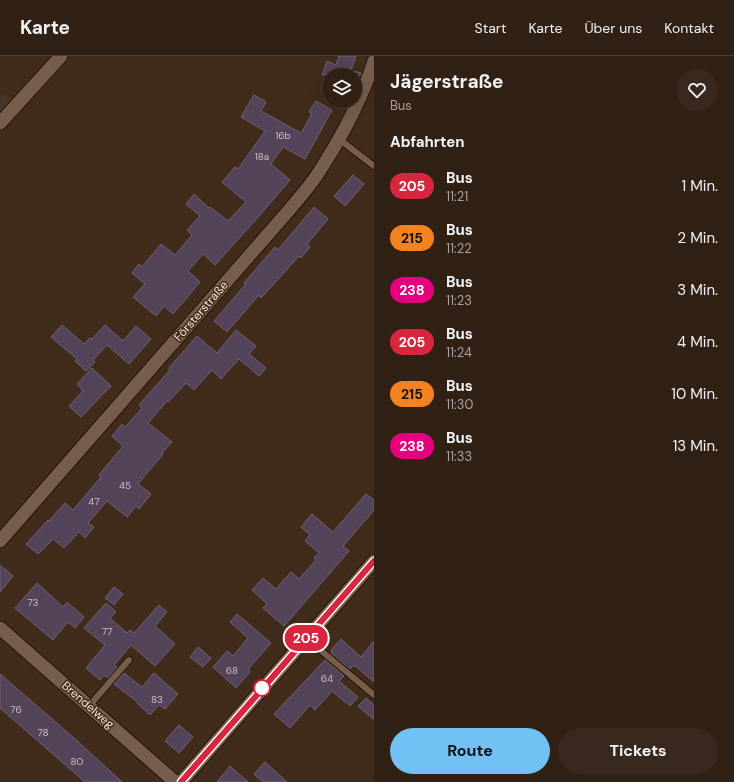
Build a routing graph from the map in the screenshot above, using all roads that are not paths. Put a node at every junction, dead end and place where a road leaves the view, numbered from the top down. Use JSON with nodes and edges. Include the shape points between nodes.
{"nodes":[{"id":1,"x":61,"y":56,"type":"edge"},
{"id":2,"x":374,"y":62,"type":"edge"},
{"id":3,"x":0,"y":123,"type":"edge"},
{"id":4,"x":339,"y":139,"type":"junction"},
{"id":5,"x":374,"y":166,"type":"edge"},
{"id":6,"x":0,"y":541,"type":"edge"},
{"id":7,"x":374,"y":561,"type":"edge"},
{"id":8,"x":0,"y":628,"type":"edge"},
{"id":9,"x":306,"y":638,"type":"junction"},
{"id":10,"x":129,"y":660,"type":"dead end"},
{"id":11,"x":374,"y":695,"type":"edge"},
{"id":12,"x":89,"y":706,"type":"junction"},
{"id":13,"x":175,"y":782,"type":"edge"},
{"id":14,"x":182,"y":782,"type":"edge"}],
"edges":[{"from":1,"to":3,"type":"street"},
{"from":2,"to":4,"type":"street","name":"Försterstraße","via":[[360,98]]},
{"from":4,"to":5,"type":"lane"},
{"from":4,"to":6,"type":"street","name":"Försterstraße","via":[[317,176],[290,209]]},
{"from":7,"to":9,"type":"street"},
{"from":8,"to":12,"type":"street","name":"Brendelweg"},
{"from":9,"to":11,"type":"lane"},
{"from":9,"to":14,"type":"street"},
{"from":10,"to":12,"type":"lane"},
{"from":12,"to":13,"type":"street","name":"Brendelweg"}]}
